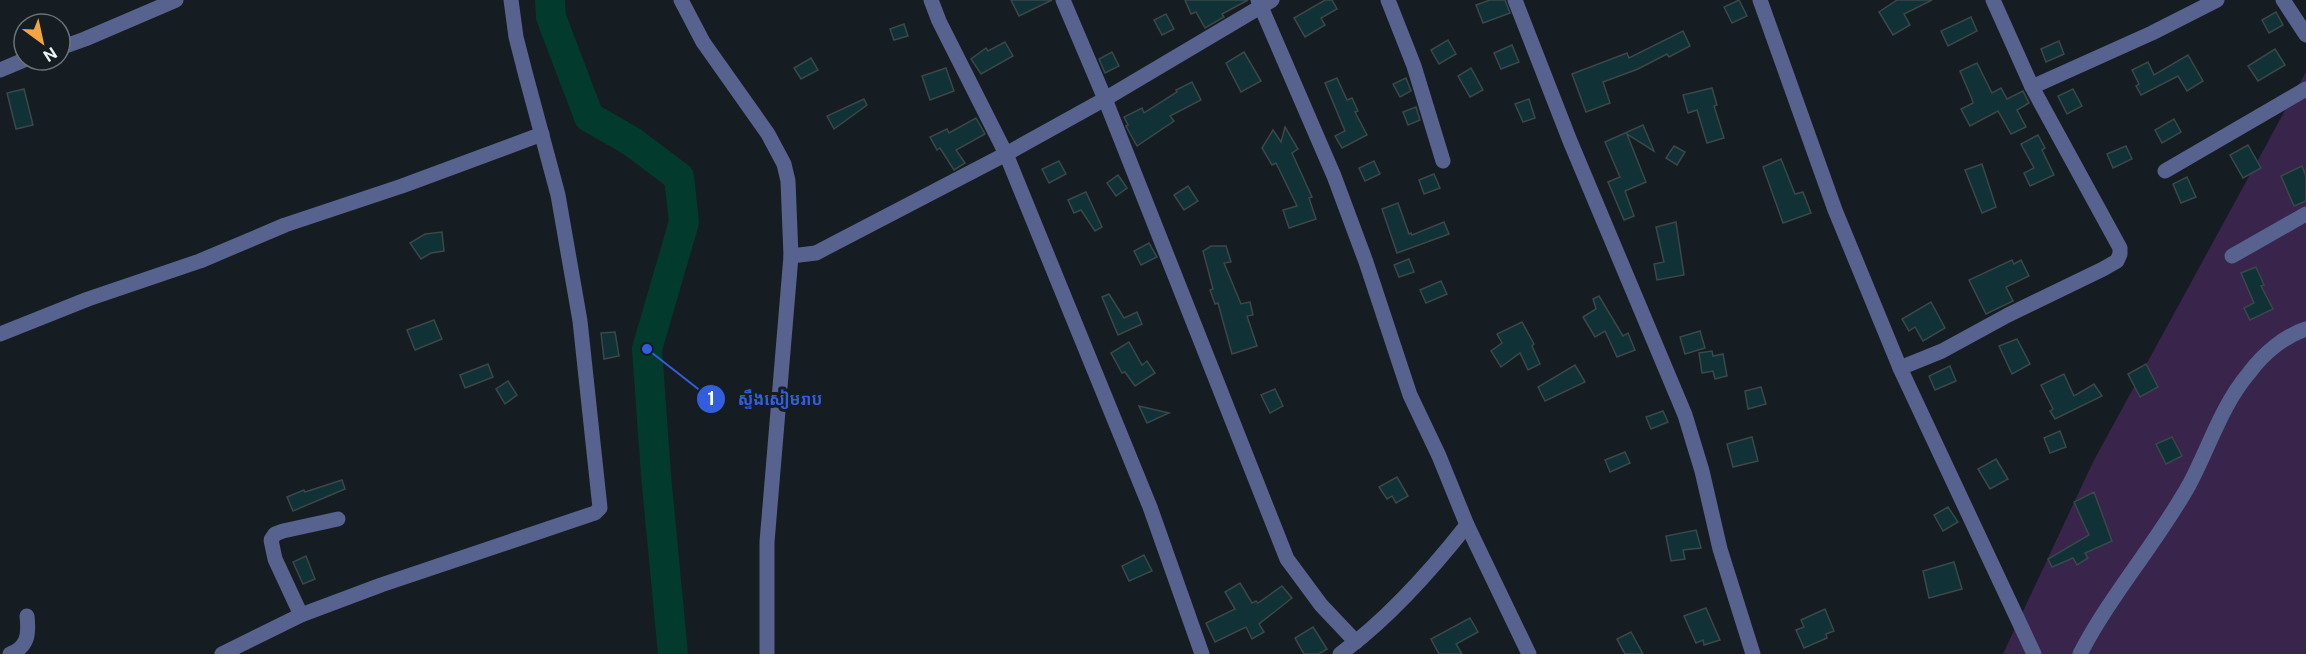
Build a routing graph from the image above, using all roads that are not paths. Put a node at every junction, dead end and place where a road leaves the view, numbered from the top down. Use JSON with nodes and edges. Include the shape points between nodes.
{"nodes":[{"id":1,"x":176,"y":0,"type":"edge"},
{"id":2,"x":511,"y":0,"type":"edge"},
{"id":3,"x":681,"y":0,"type":"edge"},
{"id":4,"x":931,"y":0,"type":"edge"},
{"id":5,"x":1063,"y":0,"type":"edge"},
{"id":6,"x":1388,"y":0,"type":"edge"},
{"id":7,"x":1515,"y":0,"type":"edge"},
{"id":8,"x":1760,"y":0,"type":"edge"},
{"id":9,"x":1993,"y":0,"type":"edge"},
{"id":10,"x":2217,"y":0,"type":"edge"},
{"id":11,"x":2283,"y":0,"type":"edge"},
{"id":12,"x":1264,"y":2,"type":"edge"},
{"id":13,"x":2306,"y":35,"type":"edge"},
{"id":14,"x":72,"y":44,"type":"edge"},
{"id":15,"x":2032,"y":87,"type":"junction"},
{"id":16,"x":2306,"y":89,"type":"edge"},
{"id":17,"x":1105,"y":99,"type":"junction"},
{"id":18,"x":542,"y":134,"type":"junction"},
{"id":19,"x":1006,"y":154,"type":"junction"},
{"id":20,"x":1443,"y":161,"type":"dead end"},
{"id":21,"x":2165,"y":171,"type":"dead end"},
{"id":22,"x":2306,"y":214,"type":"edge"},
{"id":23,"x":791,"y":256,"type":"junction"},
{"id":24,"x":2232,"y":256,"type":"dead end"},
{"id":25,"x":2306,"y":329,"type":"edge"},
{"id":26,"x":0,"y":334,"type":"edge"},
{"id":27,"x":1900,"y":368,"type":"junction"},
{"id":28,"x":338,"y":519,"type":"dead end"},
{"id":29,"x":1467,"y":525,"type":"junction"},
{"id":30,"x":301,"y":615,"type":"junction"},
{"id":31,"x":27,"y":616,"type":"dead end"},
{"id":32,"x":1356,"y":642,"type":"junction"},
{"id":33,"x":10,"y":654,"type":"edge"},
{"id":34,"x":222,"y":654,"type":"edge"},
{"id":35,"x":767,"y":654,"type":"edge"},
{"id":36,"x":1202,"y":654,"type":"edge"},
{"id":37,"x":1340,"y":654,"type":"edge"},
{"id":38,"x":1529,"y":654,"type":"edge"},
{"id":39,"x":1753,"y":654,"type":"edge"},
{"id":40,"x":2034,"y":654,"type":"edge"},
{"id":41,"x":2080,"y":654,"type":"edge"}],
"edges":[{"from":1,"to":14,"type":"street"},
{"from":2,"to":18,"type":"street","via":[[516,37]]},
{"from":3,"to":23,"type":"street","via":[[784,164],[790,200]]},
{"from":4,"to":19,"type":"street"},
{"from":5,"to":17,"type":"street"},
{"from":6,"to":20,"type":"street","via":[[1414,66]]},
{"from":7,"to":39,"type":"street","via":[[1685,415],[1720,549]]},
{"from":8,"to":27,"type":"street","via":[[1831,200]]},
{"from":9,"to":15,"type":"street"},
{"from":10,"to":15,"type":"street"},
{"from":11,"to":13,"type":"street"},
{"from":12,"to":17,"type":"street"},
{"from":12,"to":29,"type":"street","via":[[1366,262],[1410,395]]},
{"from":15,"to":27,"type":"street","via":[[2120,248],[2117,261],[1942,351]]},
{"from":16,"to":21,"type":"street"},
{"from":17,"to":19,"type":"street"},
{"from":17,"to":32,"type":"street","via":[[1287,559],[1320,605]]},
{"from":18,"to":26,"type":"street","via":[[285,225],[200,261]]},
{"from":18,"to":30,"type":"street","via":[[558,195],[580,321],[600,508],[595,513]]},
{"from":19,"to":23,"type":"street","via":[[816,253]]},
{"from":19,"to":36,"type":"street","via":[[1150,507]]},
{"from":22,"to":24,"type":"street"},
{"from":23,"to":35,"type":"street","via":[[767,542]]},
{"from":25,"to":41,"type":"street","via":[[2282,341],[2248,374],[2225,410],[2188,485],[2094,626]]},
{"from":27,"to":40,"type":"street"},
{"from":28,"to":30,"type":"street","via":[[283,531],[271,540],[275,559]]},
{"from":29,"to":32,"type":"street","via":[[1433,568]]},
{"from":29,"to":38,"type":"street"},
{"from":30,"to":34,"type":"street"},
{"from":31,"to":33,"type":"street","via":[[27,639]]},
{"from":32,"to":37,"type":"street"}]}
